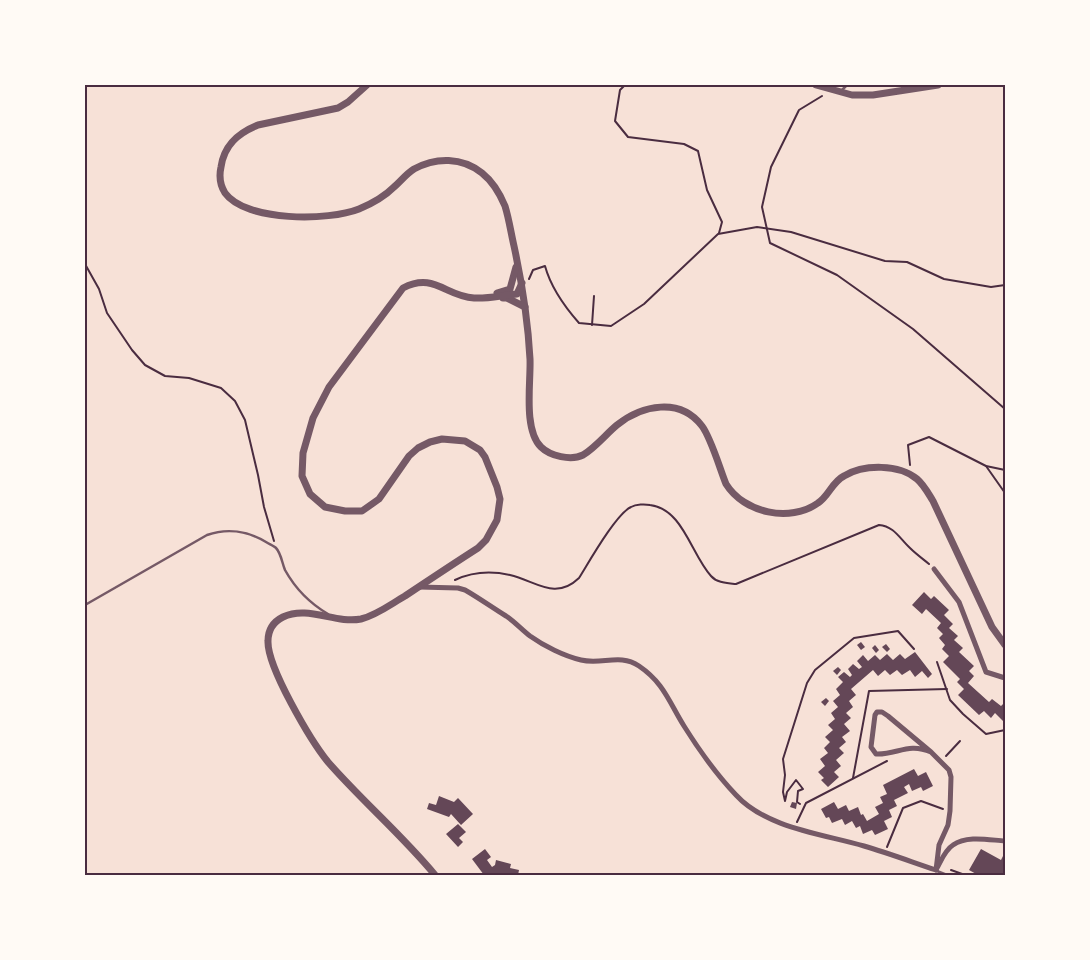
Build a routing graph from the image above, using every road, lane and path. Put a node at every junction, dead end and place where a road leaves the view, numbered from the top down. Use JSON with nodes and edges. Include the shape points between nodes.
{"nodes":[{"id":1,"x":367,"y":85,"type":"edge"},
{"id":2,"x":625,"y":85,"type":"edge"},
{"id":3,"x":816,"y":85,"type":"edge"},
{"id":4,"x":847,"y":85,"type":"edge"},
{"id":5,"x":938,"y":85,"type":"edge"},
{"id":6,"x":921,"y":87,"type":"edge"},
{"id":7,"x":831,"y":90,"type":"junction"},
{"id":8,"x":839,"y":92,"type":"junction"},
{"id":9,"x":767,"y":228,"type":"junction"},
{"id":10,"x":718,"y":234,"type":"junction"},
{"id":11,"x":517,"y":260,"type":"junction"},
{"id":12,"x":85,"y":264,"type":"edge"},
{"id":13,"x":1005,"y":285,"type":"edge"},
{"id":14,"x":522,"y":286,"type":"junction"},
{"id":15,"x":487,"y":296,"type":"junction"},
{"id":16,"x":594,"y":296,"type":"dead end"},
{"id":17,"x":525,"y":307,"type":"junction"},
{"id":18,"x":592,"y":324,"type":"junction"},
{"id":19,"x":1005,"y":409,"type":"edge"},
{"id":20,"x":986,"y":466,"type":"junction"},
{"id":21,"x":1005,"y":470,"type":"edge"},
{"id":22,"x":911,"y":475,"type":"junction"},
{"id":23,"x":1005,"y":493,"type":"edge"},
{"id":24,"x":276,"y":548,"type":"junction"},
{"id":25,"x":934,"y":569,"type":"joint"},
{"id":26,"x":455,"y":580,"type":"dead end"},
{"id":27,"x":419,"y":587,"type":"junction"},
{"id":28,"x":85,"y":605,"type":"edge"},
{"id":29,"x":349,"y":620,"type":"junction"},
{"id":30,"x":1005,"y":646,"type":"edge"},
{"id":31,"x":914,"y":649,"type":"dead end"},
{"id":32,"x":937,"y":662,"type":"dead end"},
{"id":33,"x":1005,"y":678,"type":"edge"},
{"id":34,"x":947,"y":689,"type":"junction"},
{"id":35,"x":1005,"y":730,"type":"edge"},
{"id":36,"x":960,"y":741,"type":"dead end"},
{"id":37,"x":931,"y":752,"type":"junction"},
{"id":38,"x":890,"y":760,"type":"dead end"},
{"id":39,"x":948,"y":769,"type":"junction"},
{"id":40,"x":853,"y":778,"type":"junction"},
{"id":41,"x":800,"y":804,"type":"dead end"},
{"id":42,"x":950,"y":812,"type":"junction"},
{"id":43,"x":795,"y":827,"type":"junction"},
{"id":44,"x":1005,"y":841,"type":"edge"},
{"id":45,"x":886,"y":848,"type":"dead end"},
{"id":46,"x":936,"y":870,"type":"junction"},
{"id":47,"x":432,"y":874,"type":"edge"},
{"id":48,"x":947,"y":875,"type":"edge"}],
"edges":[{"from":1,"to":11,"type":"street","via":[[338,108],[246,130],[224,154],[220,172],[223,190],[247,208],[277,216],[316,217],[361,208],[416,169],[429,163],[457,160],[482,172],[500,195]]},
{"from":2,"to":10,"type":"path","via":[[620,90],[615,121],[628,137],[684,144],[698,151],[707,190],[722,222]]},
{"from":3,"to":7,"type":"street"},
{"from":4,"to":8,"type":"lane"},
{"from":5,"to":6,"type":"street"},
{"from":6,"to":8,"type":"street","via":[[873,95]]},
{"from":7,"to":8,"type":"street"},
{"from":7,"to":9,"type":"path","via":[[799,110],[772,167],[762,207]]},
{"from":9,"to":10,"type":"path"},
{"from":9,"to":13,"type":"path","via":[[791,232],[885,261],[907,262],[944,279],[991,287]]},
{"from":9,"to":19,"type":"path","via":[[770,243],[837,275],[913,329]]},
{"from":10,"to":18,"type":"path","via":[[644,304],[610,326]]},
{"from":11,"to":14,"type":"street"},
{"from":11,"to":15,"type":"street","via":[[510,289]]},
{"from":12,"to":24,"type":"path","via":[[108,313],[145,366],[165,376],[189,378],[221,388],[235,401],[245,420]]},
{"from":14,"to":15,"type":"street","via":[[517,294]]},
{"from":14,"to":17,"type":"street"},
{"from":14,"to":18,"type":"path","via":[[533,270],[545,266],[564,306],[579,323]]},
{"from":15,"to":17,"type":"street","via":[[507,298]]},
{"from":15,"to":27,"type":"street","via":[[460,295],[421,282],[403,288],[329,386],[313,418],[303,453],[302,476],[310,494],[325,507],[362,511],[379,499],[418,448],[442,439],[466,441],[480,450],[500,499],[497,520],[478,548]]},
{"from":16,"to":18,"type":"path"},
{"from":17,"to":22,"type":"street","via":[[530,358],[531,431],[538,443],[556,456],[584,454],[618,424],[644,410],[664,406],[677,408],[696,419],[704,428],[732,493],[767,513],[798,512],[809,508],[818,503],[844,475],[858,470],[887,468]]},
{"from":20,"to":21,"type":"path"},
{"from":20,"to":22,"type":"path","via":[[929,437],[908,445]]},
{"from":20,"to":23,"type":"path"},
{"from":22,"to":30,"type":"street","via":[[933,501],[992,627]]},
{"from":24,"to":28,"type":"lane","via":[[239,531],[216,532]]},
{"from":24,"to":29,"type":"lane","via":[[287,572],[310,600],[331,616]]},
{"from":25,"to":26,"type":"path","via":[[892,529],[879,524],[736,584],[722,583],[711,576],[676,519],[659,506],[645,504],[632,506],[621,515],[579,578],[562,589],[488,572]]},
{"from":25,"to":33,"type":"street","via":[[959,602],[986,672]]},
{"from":27,"to":29,"type":"street","via":[[374,614]]},
{"from":27,"to":43,"type":"street","via":[[465,590],[506,616],[531,637],[570,657],[632,661],[661,686],[699,749],[738,798],[761,814]]},
{"from":29,"to":47,"type":"street","via":[[306,613],[284,617],[269,631],[269,654],[280,681],[320,750]]},
{"from":31,"to":41,"type":"path","via":[[898,631],[854,638],[815,670],[807,683],[783,759],[785,801],[796,780],[803,789],[798,791],[797,802]]},
{"from":32,"to":34,"type":"path"},
{"from":34,"to":35,"type":"path","via":[[950,700],[986,734]]},
{"from":34,"to":40,"type":"path","via":[[869,691]]},
{"from":36,"to":39,"type":"path","via":[[943,758],[950,766]]},
{"from":37,"to":37,"type":"street","via":[[888,716],[877,712],[870,747],[876,754],[906,748],[924,748]]},
{"from":37,"to":39,"type":"street"},
{"from":38,"to":40,"type":"path"},
{"from":39,"to":42,"type":"street","via":[[952,783]]},
{"from":40,"to":43,"type":"path","via":[[806,803]]},
{"from":42,"to":45,"type":"path","via":[[921,801],[903,808]]},
{"from":42,"to":46,"type":"street","via":[[939,845]]},
{"from":43,"to":46,"type":"street"},
{"from":44,"to":46,"type":"street","via":[[970,839],[952,845]]},
{"from":46,"to":48,"type":"lane"}]}
